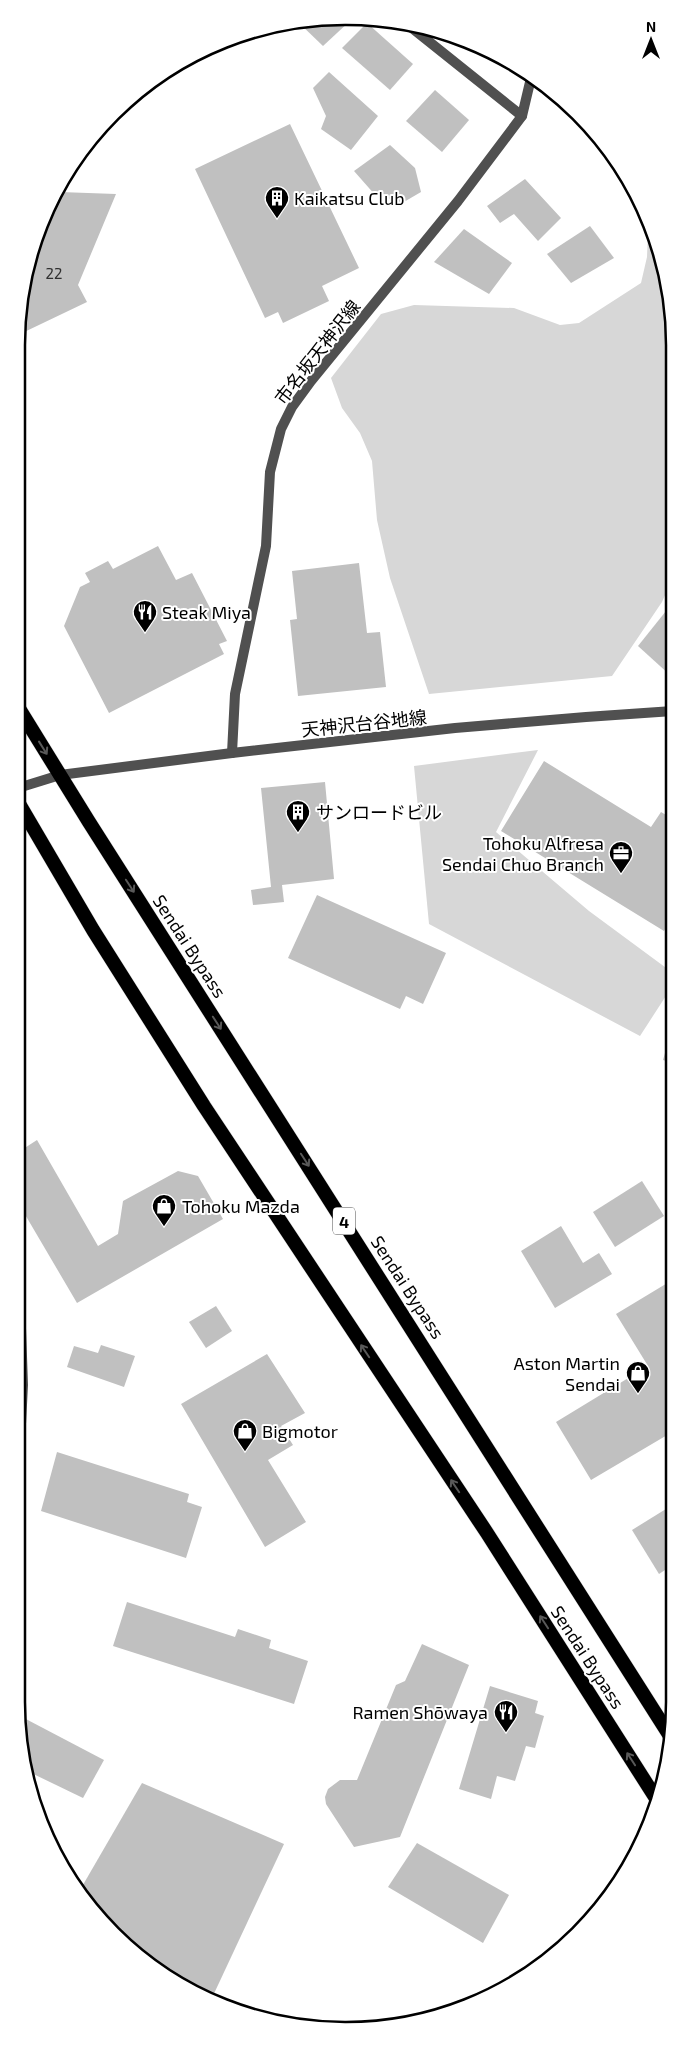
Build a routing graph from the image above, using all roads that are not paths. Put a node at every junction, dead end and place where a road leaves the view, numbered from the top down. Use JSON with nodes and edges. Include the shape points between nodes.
{"nodes":[{"id":1,"x":419,"y":34,"type":"edge"},
{"id":2,"x":530,"y":83,"type":"edge"},
{"id":3,"x":522,"y":116,"type":"junction"},
{"id":4,"x":666,"y":711,"type":"edge"},
{"id":5,"x":25,"y":718,"type":"edge"},
{"id":6,"x":232,"y":753,"type":"junction"},
{"id":7,"x":60,"y":775,"type":"junction"},
{"id":8,"x":25,"y":786,"type":"edge"},
{"id":9,"x":25,"y":814,"type":"edge"},
{"id":10,"x":664,"y":1727,"type":"edge"},
{"id":11,"x":652,"y":1793,"type":"edge"}],
"edges":[{"from":1,"to":3,"type":"street"},
{"from":2,"to":3,"type":"street","name":"市名坂天神沢線"},
{"from":3,"to":6,"type":"street","name":"市名坂天神沢線","via":[[453,208],[311,381],[281,429],[270,472],[266,546],[235,694]]},
{"from":4,"to":6,"type":"street","name":"天神沢台谷地線","via":[[455,728]]},
{"from":5,"to":7,"type":"highway","name":"Sendai Bypass","number":"4","one_way":true},
{"from":6,"to":7,"type":"street","name":"天神沢台谷地線"},
{"from":7,"to":8,"type":"street","name":"天神沢台谷地線"},
{"from":7,"to":10,"type":"highway","name":"Sendai Bypass","number":"4","one_way":true},
{"from":11,"to":9,"type":"highway","name":"Sendai Bypass","one_way":true,"via":[[487,1533],[204,1106],[93,930]]}]}
